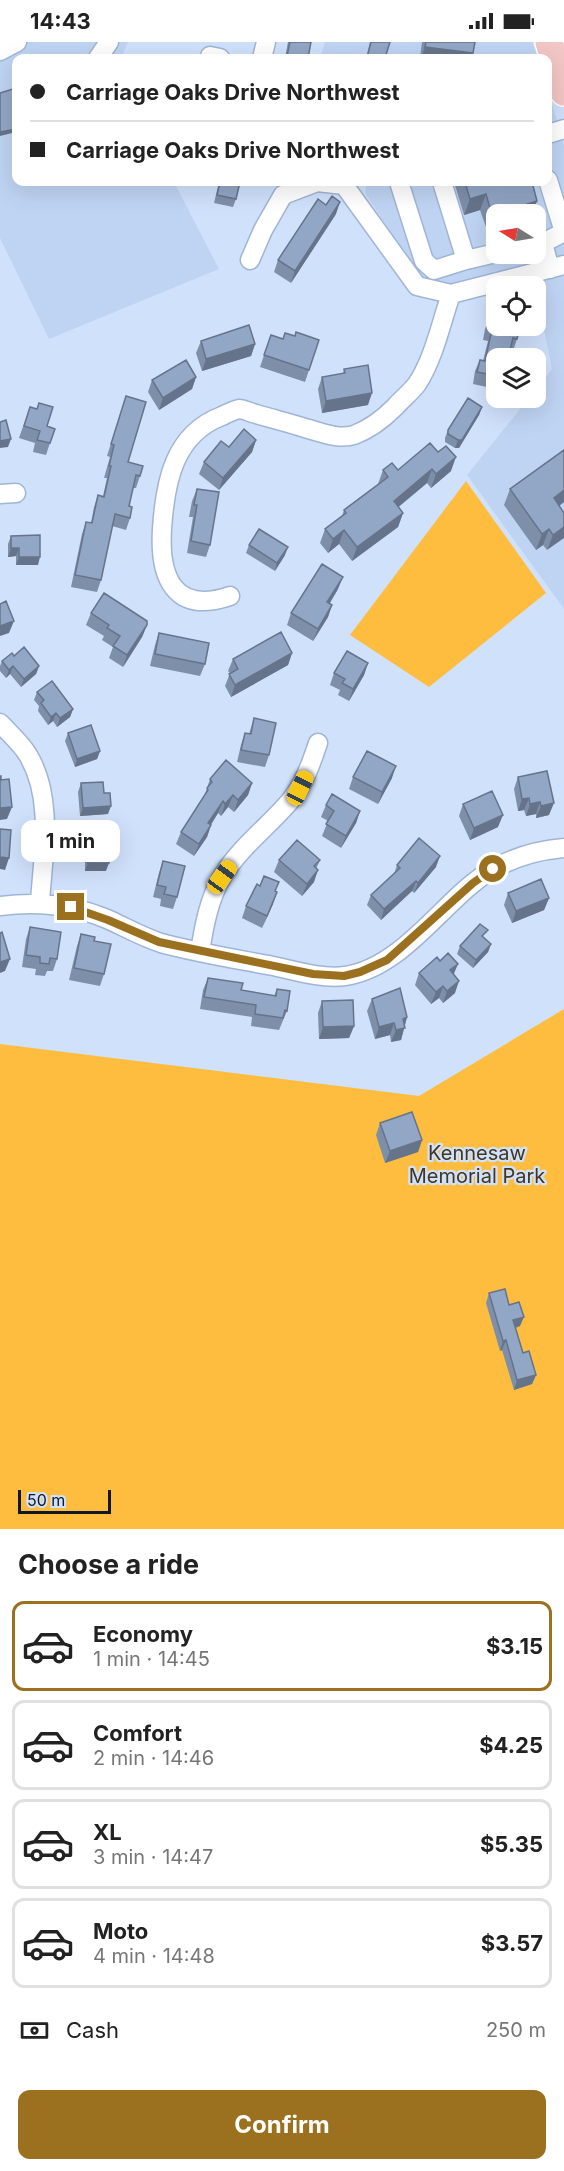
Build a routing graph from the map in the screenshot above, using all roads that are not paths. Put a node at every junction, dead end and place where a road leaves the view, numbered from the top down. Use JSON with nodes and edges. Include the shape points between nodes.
{"nodes":[{"id":1,"x":17,"y":42,"type":"edge"},
{"id":2,"x":549,"y":44,"type":"edge"},
{"id":3,"x":0,"y":51,"type":"edge"},
{"id":4,"x":564,"y":92,"type":"edge"},
{"id":5,"x":345,"y":186,"type":"edge"},
{"id":6,"x":400,"y":186,"type":"edge"},
{"id":7,"x":443,"y":186,"type":"edge"},
{"id":8,"x":550,"y":186,"type":"edge"},
{"id":9,"x":277,"y":188,"type":"edge"},
{"id":10,"x":546,"y":240,"type":"edge"},
{"id":11,"x":546,"y":252,"type":"edge"},
{"id":12,"x":486,"y":255,"type":"edge"},
{"id":13,"x":250,"y":260,"type":"dead end"},
{"id":14,"x":466,"y":260,"type":"junction"},
{"id":15,"x":557,"y":267,"type":"edge"},
{"id":16,"x":451,"y":294,"type":"junction"},
{"id":17,"x":230,"y":596,"type":"dead end"},
{"id":18,"x":0,"y":723,"type":"edge"},
{"id":19,"x":318,"y":743,"type":"dead end"},
{"id":20,"x":564,"y":848,"type":"edge"},
{"id":21,"x":40,"y":902,"type":"junction"},
{"id":22,"x":0,"y":906,"type":"edge"},
{"id":23,"x":200,"y":952,"type":"junction"}],
"edges":[{"from":1,"to":3,"type":"street"},
{"from":2,"to":4,"type":"highway"},
{"from":5,"to":16,"type":"street","via":[[417,286]]},
{"from":6,"to":14,"type":"street","via":[[424,261],[434,270]]},
{"from":7,"to":14,"type":"street"},
{"from":8,"to":10,"type":"street","via":[[564,232]]},
{"from":9,"to":13,"type":"street"},
{"from":11,"to":15,"type":"street"},
{"from":12,"to":14,"type":"street"},
{"from":15,"to":16,"type":"street"},
{"from":16,"to":17,"type":"street","via":[[416,385],[369,428],[351,436],[334,436],[239,410],[207,421],[191,434],[170,472],[162,520],[164,568],[169,582],[188,600],[213,602]]},
{"from":18,"to":21,"type":"street","via":[[28,755],[42,791],[45,817]]},
{"from":19,"to":23,"type":"street","via":[[300,788],[222,877],[210,905]]},
{"from":20,"to":23,"type":"street","via":[[524,855],[493,869],[387,960],[360,972],[329,976]]},
{"from":21,"to":22,"type":"street"},
{"from":21,"to":23,"type":"street","via":[[84,911],[159,942]]}]}
